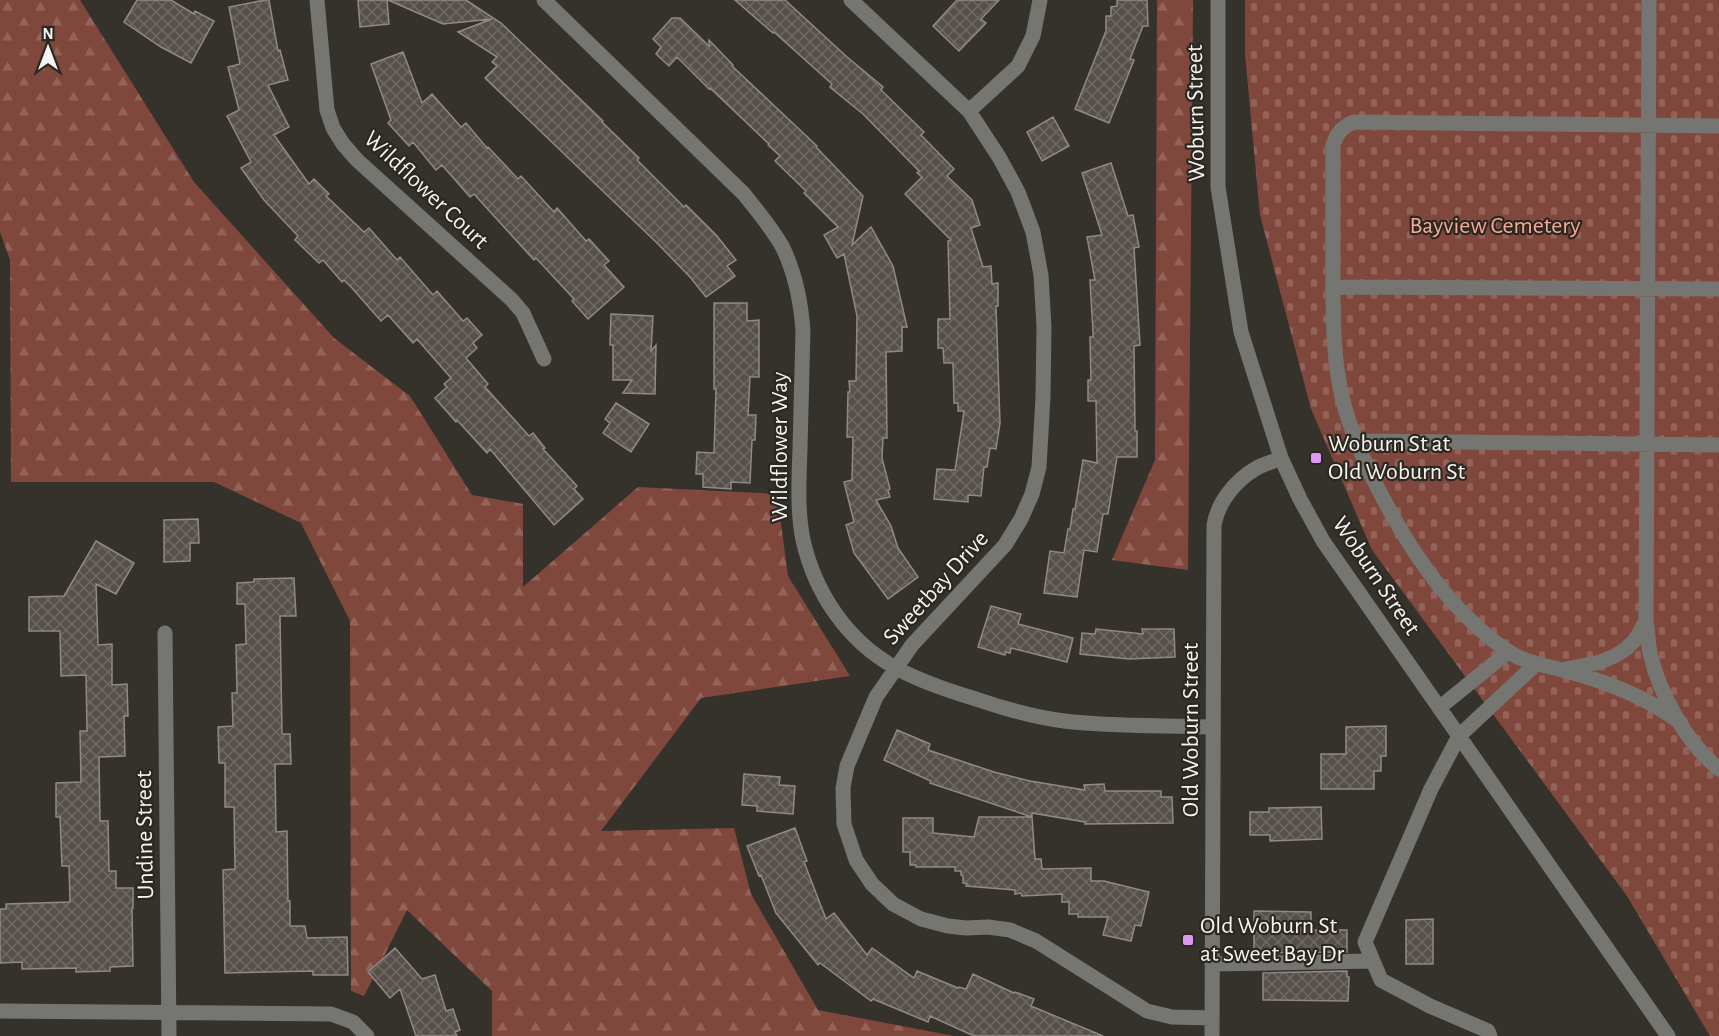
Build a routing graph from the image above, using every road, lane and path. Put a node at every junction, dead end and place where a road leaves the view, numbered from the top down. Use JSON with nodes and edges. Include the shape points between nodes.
{"nodes":[{"id":1,"x":317,"y":0,"type":"edge"},
{"id":2,"x":544,"y":0,"type":"edge"},
{"id":3,"x":851,"y":0,"type":"edge"},
{"id":4,"x":1040,"y":0,"type":"edge"},
{"id":5,"x":1218,"y":0,"type":"edge"},
{"id":6,"x":1648,"y":0,"type":"edge"},
{"id":7,"x":969,"y":111,"type":"junction"},
{"id":8,"x":1648,"y":126,"type":"junction"},
{"id":9,"x":1719,"y":126,"type":"edge"},
{"id":10,"x":1333,"y":287,"type":"junction"},
{"id":11,"x":1648,"y":289,"type":"junction"},
{"id":12,"x":1719,"y":289,"type":"edge"},
{"id":13,"x":544,"y":359,"type":"dead end"},
{"id":14,"x":1356,"y":441,"type":"junction"},
{"id":15,"x":1647,"y":444,"type":"junction"},
{"id":16,"x":1719,"y":445,"type":"edge"},
{"id":17,"x":1281,"y":458,"type":"junction"},
{"id":18,"x":1646,"y":621,"type":"junction"},
{"id":19,"x":165,"y":633,"type":"dead end"},
{"id":20,"x":1508,"y":652,"type":"junction"},
{"id":21,"x":1536,"y":664,"type":"junction"},
{"id":22,"x":895,"y":668,"type":"junction"},
{"id":23,"x":1562,"y":670,"type":"junction"},
{"id":24,"x":1439,"y":708,"type":"junction"},
{"id":25,"x":1681,"y":723,"type":"junction"},
{"id":26,"x":1213,"y":727,"type":"junction"},
{"id":27,"x":1459,"y":736,"type":"junction"},
{"id":28,"x":1719,"y":769,"type":"edge"},
{"id":29,"x":1373,"y":961,"type":"junction"},
{"id":30,"x":1212,"y":964,"type":"junction"},
{"id":31,"x":0,"y":1011,"type":"edge"},
{"id":32,"x":170,"y":1011,"type":"junction"},
{"id":33,"x":1212,"y":1018,"type":"junction"},
{"id":34,"x":170,"y":1036,"type":"edge"},
{"id":35,"x":367,"y":1036,"type":"edge"},
{"id":36,"x":1212,"y":1036,"type":"edge"},
{"id":37,"x":1490,"y":1036,"type":"edge"},
{"id":38,"x":1668,"y":1036,"type":"edge"}],
"edges":[{"from":1,"to":13,"type":"street","name":"Wildflower Court","via":[[327,110],[343,144],[512,300]]},
{"from":2,"to":22,"type":"street","name":"Wildflower Way","via":[[744,194],[783,249],[803,321],[799,493],[802,537],[811,571],[828,604],[848,630]]},
{"from":3,"to":7,"type":"street","name":"Sweetbay Drive"},
{"from":4,"to":7,"type":"street","via":[[1033,36],[1017,66]]},
{"from":5,"to":17,"type":"street","name":"Woburn Street","via":[[1218,187],[1241,332]]},
{"from":6,"to":8,"type":"street"},
{"from":7,"to":22,"type":"street","name":"Sweetbay Drive","via":[[1018,192],[1041,274],[1044,327],[1039,467],[1028,503],[1005,545],[928,626]]},
{"from":8,"to":9,"type":"street"},
{"from":8,"to":10,"type":"street","via":[[1354,122],[1344,126],[1333,145]]},
{"from":8,"to":11,"type":"street"},
{"from":10,"to":11,"type":"street"},
{"from":10,"to":14,"type":"street","via":[[1338,374]]},
{"from":11,"to":12,"type":"street"},
{"from":11,"to":15,"type":"street"},
{"from":14,"to":15,"type":"street"},
{"from":14,"to":20,"type":"street","via":[[1420,562],[1461,611]]},
{"from":15,"to":16,"type":"street"},
{"from":15,"to":18,"type":"street"},
{"from":17,"to":24,"type":"street","name":"Woburn Street","via":[[1323,541]]},
{"from":17,"to":26,"type":"street","name":"Old Woburn Street","via":[[1244,477],[1215,515]]},
{"from":18,"to":23,"type":"street","via":[[1619,654],[1593,665]]},
{"from":18,"to":25,"type":"street","via":[[1650,653],[1661,687]]},
{"from":19,"to":32,"type":"street","name":"Undine Street"},
{"from":20,"to":21,"type":"street"},
{"from":20,"to":24,"type":"street"},
{"from":21,"to":23,"type":"street"},
{"from":21,"to":27,"type":"street"},
{"from":22,"to":26,"type":"street","name":"Wildflower Way","via":[[954,693],[1024,715],[1094,723]]},
{"from":22,"to":33,"type":"street","name":"Sweetbay Drive","via":[[876,697],[847,766],[843,788],[844,824],[856,860],[872,884],[892,904],[921,919],[948,926],[1010,930],[1036,941],[1147,1011],[1172,1017]]},
{"from":23,"to":25,"type":"street","via":[[1620,687]]},
{"from":24,"to":27,"type":"street","name":"Woburn Street"},
{"from":25,"to":28,"type":"street","via":[[1703,755]]},
{"from":26,"to":30,"type":"street","name":"Old Woburn Street"},
{"from":27,"to":29,"type":"street","via":[[1431,789],[1365,942]]},
{"from":27,"to":38,"type":"street","name":"Woburn Street"},
{"from":29,"to":30,"type":"street"},
{"from":29,"to":37,"type":"street","via":[[1382,980],[1488,1031]]},
{"from":30,"to":33,"type":"street","name":"Old Woburn Street"},
{"from":31,"to":32,"type":"street"},
{"from":32,"to":34,"type":"street","name":"Undine Street"},
{"from":32,"to":35,"type":"street","via":[[331,1014],[353,1022]]},
{"from":33,"to":36,"type":"street","name":"Old Woburn Street"}]}
